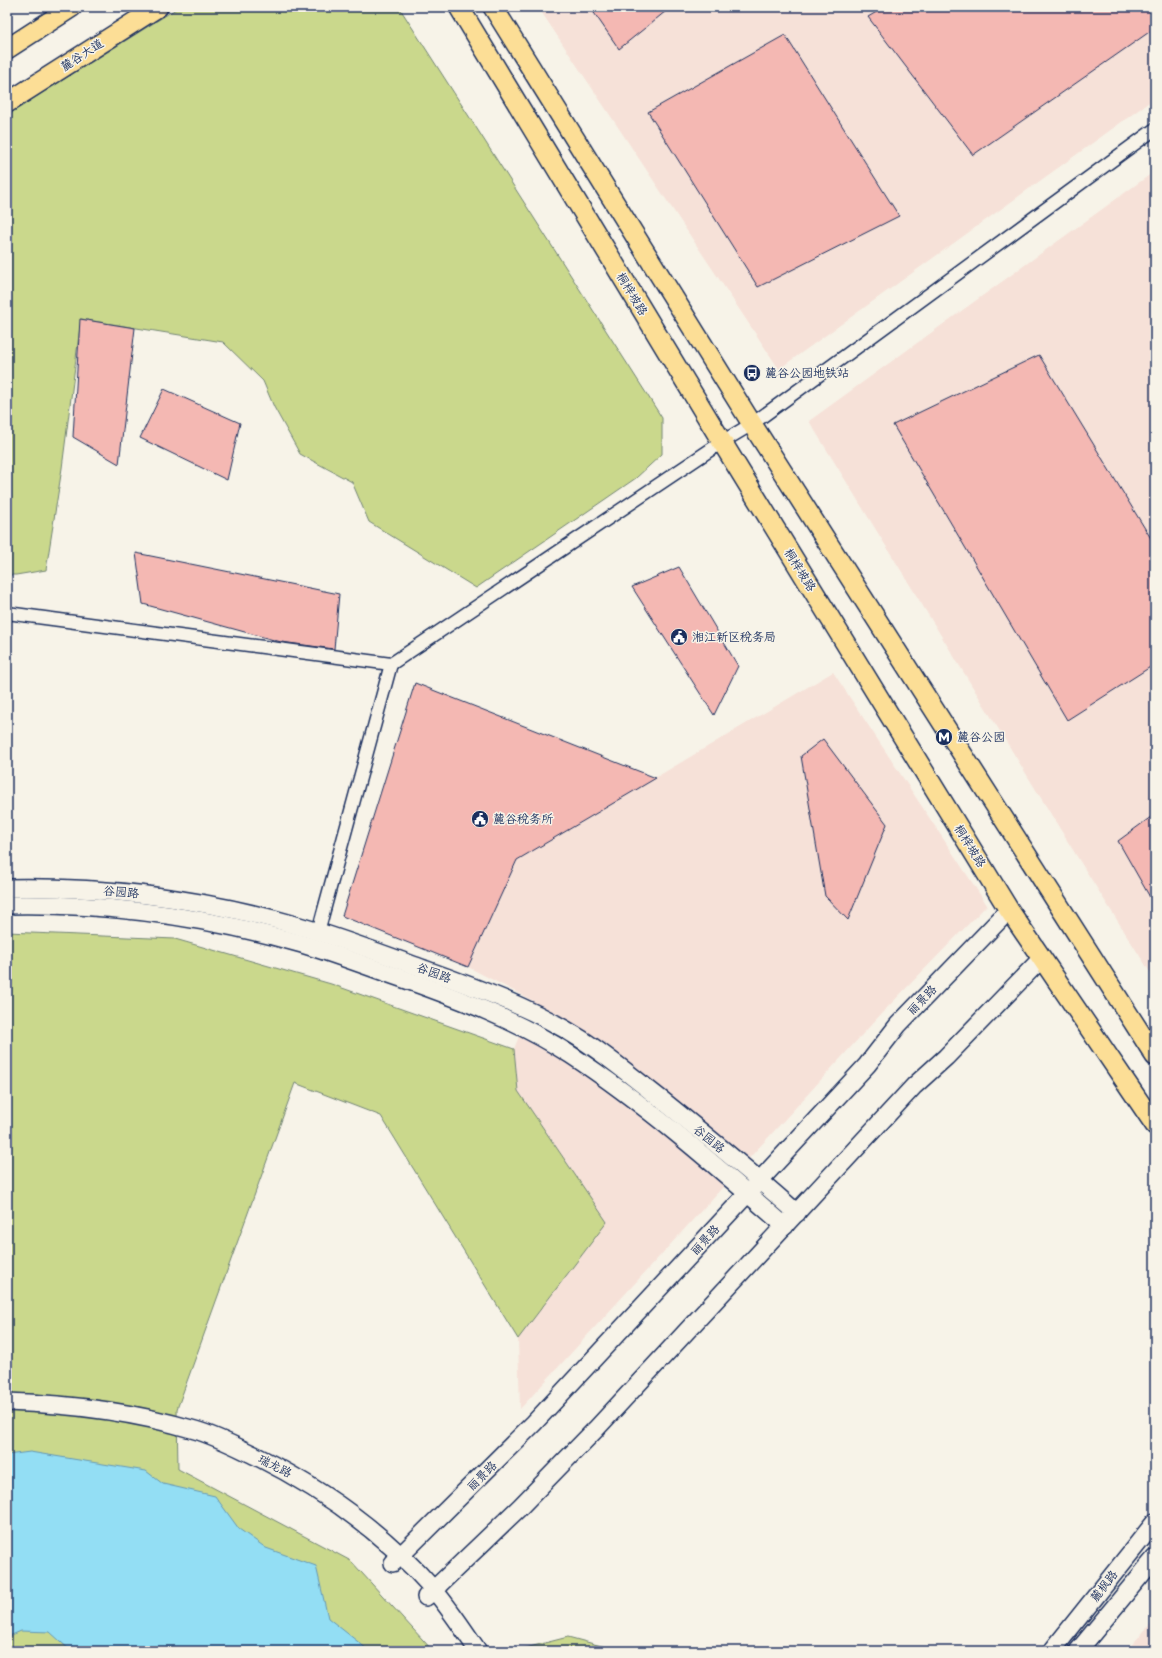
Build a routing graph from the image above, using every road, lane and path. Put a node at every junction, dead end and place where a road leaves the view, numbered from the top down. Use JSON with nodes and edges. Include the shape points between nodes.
{"nodes":[{"id":1,"x":72,"y":7,"type":"edge"},
{"id":2,"x":158,"y":7,"type":"edge"},
{"id":3,"x":460,"y":7,"type":"edge"},
{"id":4,"x":493,"y":7,"type":"edge"},
{"id":5,"x":7,"y":49,"type":"edge"},
{"id":6,"x":7,"y":103,"type":"edge"},
{"id":7,"x":1155,"y":129,"type":"edge"},
{"id":8,"x":752,"y":424,"type":"junction"},
{"id":9,"x":722,"y":442,"type":"junction"},
{"id":10,"x":7,"y":612,"type":"edge"},
{"id":11,"x":391,"y":664,"type":"junction"},
{"id":12,"x":7,"y":888,"type":"edge"},
{"id":13,"x":7,"y":905,"type":"edge"},
{"id":14,"x":1009,"y":910,"type":"junction"},
{"id":15,"x":318,"y":932,"type":"junction"},
{"id":16,"x":1041,"y":959,"type":"junction"},
{"id":17,"x":1155,"y":1056,"type":"edge"},
{"id":18,"x":1155,"y":1125,"type":"edge"},
{"id":19,"x":760,"y":1181,"type":"junction"},
{"id":20,"x":748,"y":1194,"type":"junction"},
{"id":21,"x":797,"y":1213,"type":"junction"},
{"id":22,"x":785,"y":1226,"type":"junction"},
{"id":23,"x":7,"y":1402,"type":"edge"},
{"id":24,"x":7,"y":1411,"type":"edge"},
{"id":25,"x":1155,"y":1522,"type":"edge"},
{"id":26,"x":1155,"y":1558,"type":"edge"},
{"id":27,"x":397,"y":1560,"type":"junction"},
{"id":28,"x":430,"y":1593,"type":"junction"},
{"id":29,"x":468,"y":1651,"type":"edge"},
{"id":30,"x":478,"y":1651,"type":"edge"},
{"id":31,"x":1052,"y":1651,"type":"edge"},
{"id":32,"x":1078,"y":1651,"type":"edge"}],
"edges":[{"from":1,"to":5,"type":"main road"},
{"from":2,"to":6,"type":"main road","name":"麓谷大道"},
{"from":3,"to":9,"type":"main road","name":"桐梓坡路"},
{"from":4,"to":8,"type":"main road"},
{"from":7,"to":8,"type":"street"},
{"from":8,"to":9,"type":"street"},
{"from":8,"to":17,"type":"main road"},
{"from":9,"to":11,"type":"street"},
{"from":9,"to":14,"type":"main road","name":"桐梓坡路"},
{"from":10,"to":11,"type":"street"},
{"from":11,"to":15,"type":"street"},
{"from":12,"to":15,"type":"main road","name":"谷园路","via":[[86,889],[146,895],[243,912]]},
{"from":13,"to":20,"type":"main road","name":"谷园路","via":[[87,907],[146,912],[237,928],[302,944],[448,995],[502,1017],[570,1054],[638,1103]]},
{"from":14,"to":16,"type":"main road","name":"桐梓坡路"},
{"from":14,"to":19,"type":"main road","name":"丽景路","via":[[898,1025],[867,1065]]},
{"from":15,"to":19,"type":"main road","name":"谷园路","via":[[448,978],[548,1020],[626,1071]]},
{"from":16,"to":18,"type":"main road","name":"桐梓坡路"},
{"from":16,"to":21,"type":"main road","via":[[946,1057],[914,1086]]},
{"from":19,"to":20,"type":"main road","name":"丽景路"},
{"from":19,"to":21,"type":"main road","name":"谷园路"},
{"from":20,"to":22,"type":"main road","name":"谷园路"},
{"from":20,"to":27,"type":"main road","name":"丽景路","via":[[534,1423]]},
{"from":21,"to":22,"type":"main road"},
{"from":22,"to":28,"type":"main road","via":[[585,1440],[520,1507]]},
{"from":23,"to":27,"type":"main road","name":"瑞龙路","via":[[86,1407],[142,1416],[196,1430],[290,1473],[340,1506]]},
{"from":24,"to":27,"type":"main road","name":"瑞龙路","via":[[86,1416],[142,1425],[194,1440],[236,1456],[286,1482],[334,1513]]},
{"from":25,"to":31,"type":"main road","name":"麓枫路"},
{"from":26,"to":32,"type":"main road"},
{"from":27,"to":28,"type":"main road","name":"瑞龙路"},
{"from":28,"to":29,"type":"main road","name":"瑞龙路"},
{"from":28,"to":30,"type":"main road","name":"瑞龙路","via":[[455,1617]]}]}
